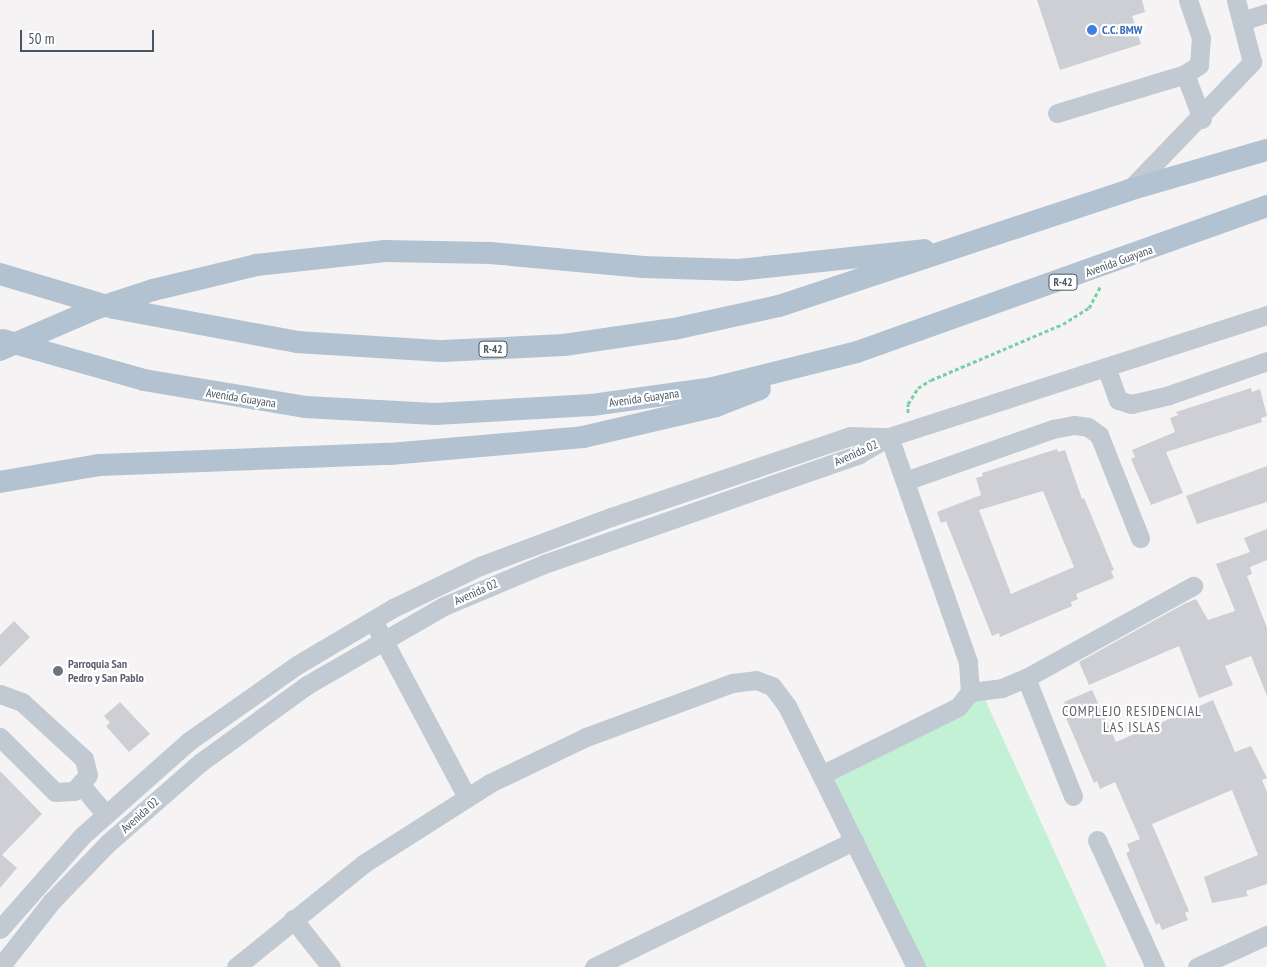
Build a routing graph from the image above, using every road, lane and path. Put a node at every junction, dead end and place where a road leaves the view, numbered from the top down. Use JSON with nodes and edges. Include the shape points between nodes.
{"nodes":[{"id":1,"x":1188,"y":0,"type":"edge"},
{"id":2,"x":1236,"y":0,"type":"edge"},
{"id":3,"x":1267,"y":13,"type":"edge"},
{"id":4,"x":1242,"y":21,"type":"junction"},
{"id":5,"x":1260,"y":60,"type":"edge"},
{"id":6,"x":1185,"y":74,"type":"junction"},
{"id":7,"x":1057,"y":113,"type":"dead end"},
{"id":8,"x":1202,"y":119,"type":"junction"},
{"id":9,"x":1267,"y":150,"type":"edge"},
{"id":10,"x":1129,"y":190,"type":"junction"},
{"id":11,"x":1267,"y":206,"type":"edge"},
{"id":12,"x":982,"y":242,"type":"junction"},
{"id":13,"x":1099,"y":269,"type":"junction"},
{"id":14,"x":0,"y":274,"type":"edge"},
{"id":15,"x":1267,"y":315,"type":"edge"},
{"id":16,"x":0,"y":338,"type":"edge"},
{"id":17,"x":0,"y":350,"type":"edge"},
{"id":18,"x":857,"y":352,"type":"junction"},
{"id":19,"x":1267,"y":361,"type":"edge"},
{"id":20,"x":1106,"y":367,"type":"junction"},
{"id":21,"x":910,"y":430,"type":"junction"},
{"id":22,"x":890,"y":437,"type":"junction"},
{"id":23,"x":905,"y":481,"type":"junction"},
{"id":24,"x":0,"y":482,"type":"edge"},
{"id":25,"x":1140,"y":538,"type":"dead end"},
{"id":26,"x":1193,"y":586,"type":"dead end"},
{"id":27,"x":372,"y":620,"type":"junction"},
{"id":28,"x":383,"y":639,"type":"junction"},
{"id":29,"x":1026,"y":678,"type":"junction"},
{"id":30,"x":970,"y":692,"type":"junction"},
{"id":31,"x":0,"y":694,"type":"edge"},
{"id":32,"x":0,"y":737,"type":"edge"},
{"id":33,"x":821,"y":775,"type":"junction"},
{"id":34,"x":81,"y":785,"type":"junction"},
{"id":35,"x":1074,"y":796,"type":"dead end"},
{"id":36,"x":467,"y":797,"type":"junction"},
{"id":37,"x":105,"y":814,"type":"junction"},
{"id":38,"x":1097,"y":840,"type":"dead end"},
{"id":39,"x":854,"y":841,"type":"junction"},
{"id":40,"x":293,"y":919,"type":"junction"},
{"id":41,"x":0,"y":929,"type":"edge"},
{"id":42,"x":1267,"y":935,"type":"edge"},
{"id":43,"x":0,"y":967,"type":"edge"},
{"id":44,"x":236,"y":967,"type":"edge"},
{"id":45,"x":331,"y":967,"type":"edge"},
{"id":46,"x":594,"y":967,"type":"edge"},
{"id":47,"x":916,"y":967,"type":"edge"},
{"id":48,"x":1155,"y":967,"type":"edge"},
{"id":49,"x":1197,"y":967,"type":"edge"}],
"edges":[{"from":1,"to":6,"type":"street","via":[[1202,52],[1199,65]]},
{"from":2,"to":4,"type":"street"},
{"from":3,"to":4,"type":"street"},
{"from":4,"to":5,"type":"street"},
{"from":5,"to":8,"type":"street"},
{"from":6,"to":7,"type":"street"},
{"from":6,"to":8,"type":"street"},
{"from":8,"to":10,"type":"street"},
{"from":9,"to":10,"type":"main road","number":"R-42"},
{"from":10,"to":12,"type":"main road","number":"R-42"},
{"from":11,"to":13,"type":"main road","name":"Avenida Guayana","number":"R-42"},
{"from":12,"to":14,"type":"main road","number":"R-42","via":[[841,288],[708,322],[580,343],[480,350],[349,347],[250,336],[114,308]]},
{"from":12,"to":17,"type":"main road","bridge":true,"via":[[854,261],[738,270],[652,267],[490,253],[362,252],[256,265],[153,290],[95,309]]},
{"from":13,"to":18,"type":"main road","name":"Avenida Guayana","number":"R-42"},
{"from":13,"to":21,"type":"path","via":[[1101,286],[1089,308],[1035,338],[945,371],[918,388],[908,404]]},
{"from":15,"to":20,"type":"street"},
{"from":16,"to":18,"type":"main road","name":"Avenida Guayana","number":"R-42","via":[[144,380],[255,401],[435,414],[546,410],[648,398],[768,376]]},
{"from":18,"to":24,"type":"main road","via":[[716,406],[583,437],[390,454],[99,466]]},
{"from":19,"to":20,"type":"street","via":[[1169,395],[1130,404],[1118,400]]},
{"from":20,"to":21,"type":"street"},
{"from":21,"to":22,"type":"street"},
{"from":22,"to":23,"type":"street"},
{"from":22,"to":27,"type":"street","name":"Avenida 02","via":[[850,436],[611,517],[480,566]]},
{"from":22,"to":28,"type":"street","name":"Avenida 02","via":[[859,454],[504,580]]},
{"from":23,"to":25,"type":"street","via":[[1053,429],[1074,425],[1088,428],[1100,435]]},
{"from":23,"to":30,"type":"street","via":[[968,662]]},
{"from":26,"to":29,"type":"street"},
{"from":27,"to":28,"type":"street"},
{"from":27,"to":37,"type":"street","name":"Avenida 02","via":[[230,711]]},
{"from":28,"to":36,"type":"street"},
{"from":28,"to":43,"type":"street","name":"Avenida 02","via":[[261,716],[164,793],[67,885]]},
{"from":29,"to":30,"type":"street","via":[[1002,688]]},
{"from":29,"to":35,"type":"street"},
{"from":30,"to":33,"type":"street","via":[[958,707]]},
{"from":31,"to":34,"type":"street","via":[[22,702],[84,760],[88,776]]},
{"from":32,"to":34,"type":"street","via":[[55,792],[64,794]]},
{"from":33,"to":36,"type":"street","via":[[780,694],[765,682],[748,680],[586,737]]},
{"from":33,"to":39,"type":"street"},
{"from":34,"to":37,"type":"street"},
{"from":36,"to":40,"type":"street","via":[[363,864]]},
{"from":37,"to":41,"type":"street","name":"Avenida 02"},
{"from":38,"to":48,"type":"street"},
{"from":39,"to":46,"type":"street"},
{"from":39,"to":47,"type":"street"},
{"from":40,"to":44,"type":"street"},
{"from":40,"to":45,"type":"street"},
{"from":42,"to":49,"type":"street"}]}
